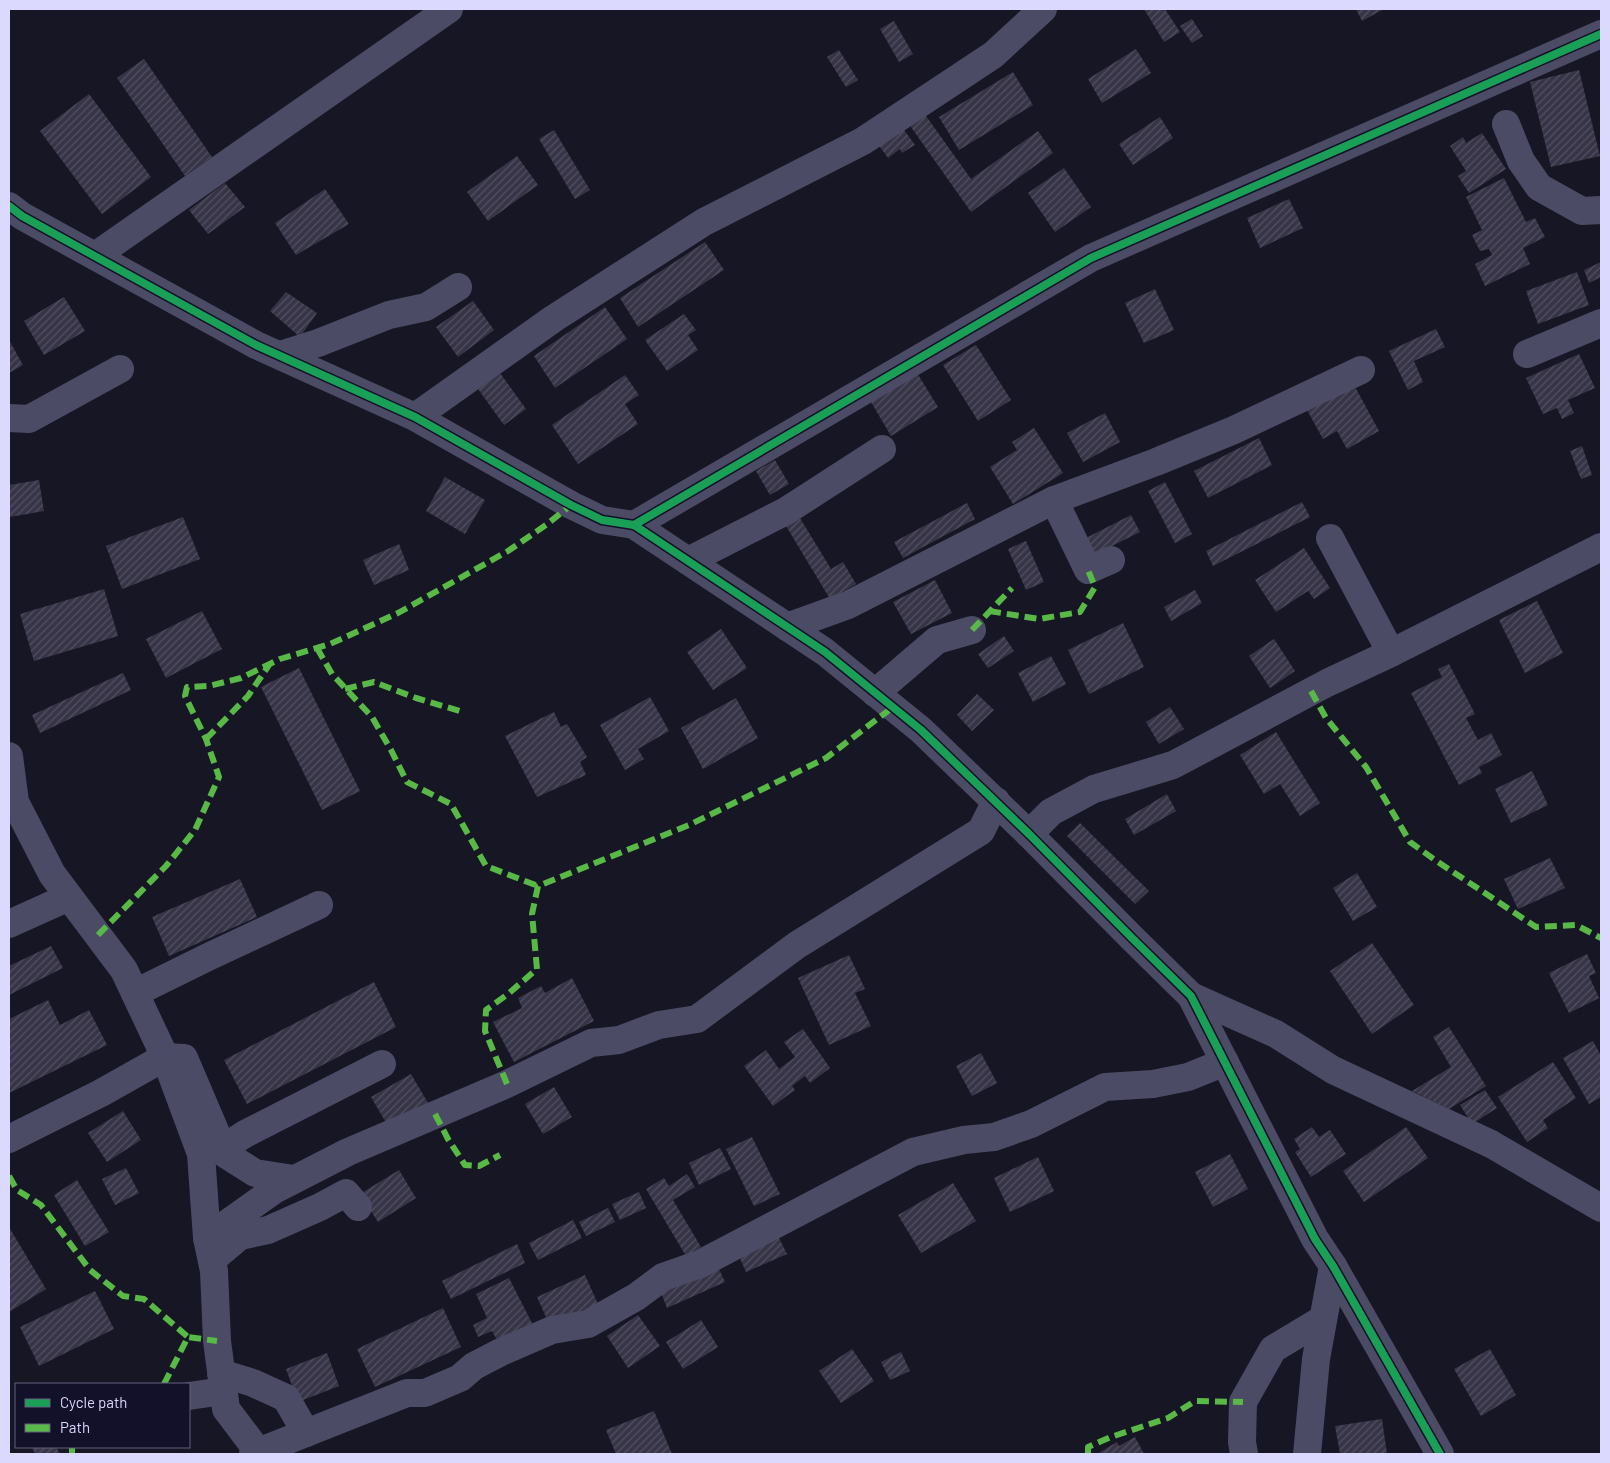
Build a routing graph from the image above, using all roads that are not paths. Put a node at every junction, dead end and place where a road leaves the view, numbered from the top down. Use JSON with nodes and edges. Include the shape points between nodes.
{"nodes":[{"id":1,"x":449,"y":9,"type":"edge"},
{"id":2,"x":1043,"y":9,"type":"edge"},
{"id":3,"x":1601,"y":34,"type":"edge"},
{"id":4,"x":1506,"y":124,"type":"dead end"},
{"id":5,"x":9,"y":206,"type":"edge"},
{"id":6,"x":1601,"y":210,"type":"edge"},
{"id":7,"x":95,"y":256,"type":"junction"},
{"id":8,"x":458,"y":287,"type":"dead end"},
{"id":9,"x":1601,"y":323,"type":"edge"},
{"id":10,"x":1527,"y":354,"type":"dead end"},
{"id":11,"x":280,"y":355,"type":"junction"},
{"id":12,"x":120,"y":369,"type":"dead end"},
{"id":13,"x":1361,"y":370,"type":"dead end"},
{"id":14,"x":415,"y":417,"type":"junction"},
{"id":15,"x":9,"y":418,"type":"edge"},
{"id":16,"x":882,"y":449,"type":"dead end"},
{"id":17,"x":1054,"y":500,"type":"junction"},
{"id":18,"x":634,"y":525,"type":"junction"},
{"id":19,"x":1330,"y":538,"type":"dead end"},
{"id":20,"x":1601,"y":547,"type":"edge"},
{"id":21,"x":1111,"y":560,"type":"dead end"},
{"id":22,"x":688,"y":561,"type":"junction"},
{"id":23,"x":787,"y":627,"type":"junction"},
{"id":24,"x":972,"y":630,"type":"dead end"},
{"id":25,"x":1391,"y":653,"type":"junction"},
{"id":26,"x":875,"y":693,"type":"junction"},
{"id":27,"x":9,"y":756,"type":"edge"},
{"id":28,"x":996,"y":802,"type":"junction"},
{"id":29,"x":1029,"y":834,"type":"junction"},
{"id":30,"x":69,"y":897,"type":"junction"},
{"id":31,"x":319,"y":905,"type":"dead end"},
{"id":32,"x":9,"y":924,"type":"edge"},
{"id":33,"x":135,"y":994,"type":"junction"},
{"id":34,"x":1191,"y":996,"type":"junction"},
{"id":35,"x":165,"y":1057,"type":"junction"},
{"id":36,"x":1225,"y":1062,"type":"junction"},
{"id":37,"x":382,"y":1064,"type":"dead end"},
{"id":38,"x":9,"y":1139,"type":"edge"},
{"id":39,"x":216,"y":1152,"type":"junction"},
{"id":40,"x":294,"y":1179,"type":"junction"},
{"id":41,"x":358,"y":1207,"type":"dead end"},
{"id":42,"x":1601,"y":1208,"type":"edge"},
{"id":43,"x":209,"y":1249,"type":"junction"},
{"id":44,"x":1333,"y":1266,"type":"junction"},
{"id":45,"x":1323,"y":1319,"type":"junction"},
{"id":46,"x":222,"y":1382,"type":"junction"},
{"id":47,"x":190,"y":1396,"type":"edge"},
{"id":48,"x":306,"y":1433,"type":"junction"},
{"id":49,"x":257,"y":1453,"type":"edge"},
{"id":50,"x":1244,"y":1454,"type":"edge"},
{"id":51,"x":1307,"y":1454,"type":"edge"},
{"id":52,"x":1440,"y":1454,"type":"edge"}],
"edges":[{"from":1,"to":7,"type":"street"},
{"from":2,"to":14,"type":"street","via":[[993,55],[872,136],[704,222],[553,319]]},
{"from":3,"to":18,"type":"street","via":[[1091,258]]},
{"from":4,"to":6,"type":"street","via":[[1521,161],[1539,187],[1582,211]]},
{"from":5,"to":7,"type":"street"},
{"from":7,"to":11,"type":"street","via":[[256,345]]},
{"from":8,"to":11,"type":"street","via":[[426,308],[389,315]]},
{"from":9,"to":10,"type":"street"},
{"from":11,"to":14,"type":"street"},
{"from":12,"to":15,"type":"street","via":[[29,419]]},
{"from":13,"to":17,"type":"street","via":[[1234,430]]},
{"from":14,"to":18,"type":"street","via":[[571,505],[602,520]]},
{"from":16,"to":22,"type":"street","via":[[786,511]]},
{"from":17,"to":21,"type":"street","via":[[1088,570]]},
{"from":17,"to":23,"type":"street","via":[[848,605]]},
{"from":18,"to":22,"type":"street"},
{"from":19,"to":25,"type":"street"},
{"from":20,"to":25,"type":"street"},
{"from":22,"to":23,"type":"street"},
{"from":23,"to":26,"type":"street","via":[[825,652]]},
{"from":24,"to":26,"type":"street","via":[[937,640]]},
{"from":25,"to":29,"type":"street","via":[[1327,682],[1173,765],[1094,789],[1051,812]]},
{"from":26,"to":28,"type":"street","via":[[921,730]]},
{"from":27,"to":30,"type":"street","via":[[15,802],[52,874]]},
{"from":28,"to":29,"type":"street"},
{"from":28,"to":40,"type":"street","via":[[981,831],[797,945],[697,1019],[659,1025],[619,1040],[591,1043]]},
{"from":29,"to":34,"type":"street"},
{"from":30,"to":32,"type":"street"},
{"from":30,"to":33,"type":"street","via":[[124,970]]},
{"from":31,"to":33,"type":"street"},
{"from":33,"to":35,"type":"street"},
{"from":34,"to":36,"type":"street"},
{"from":34,"to":42,"type":"street","via":[[1276,1034],[1333,1070],[1492,1144]]},
{"from":35,"to":38,"type":"street"},
{"from":35,"to":39,"type":"street"},
{"from":36,"to":44,"type":"street","via":[[1315,1239]]},
{"from":36,"to":48,"type":"street","via":[[1188,1077],[1153,1084],[1106,1087],[1031,1124],[994,1136],[914,1152],[700,1264],[663,1277],[636,1297],[588,1324],[552,1330],[501,1352],[474,1366],[460,1378],[425,1393],[407,1393]]},
{"from":37,"to":39,"type":"street"},
{"from":39,"to":40,"type":"street","via":[[255,1173]]},
{"from":39,"to":43,"type":"street"},
{"from":40,"to":43,"type":"street","via":[[274,1190]]},
{"from":41,"to":43,"type":"street","via":[[346,1193],[268,1230],[240,1236]]},
{"from":43,"to":46,"type":"street","via":[[214,1271]]},
{"from":44,"to":45,"type":"street"},
{"from":44,"to":52,"type":"street"},
{"from":45,"to":50,"type":"street","via":[[1273,1349],[1243,1402]]},
{"from":45,"to":51,"type":"street"},
{"from":46,"to":47,"type":"street"},
{"from":46,"to":48,"type":"street","via":[[253,1383],[286,1398]]},
{"from":46,"to":49,"type":"street","via":[[226,1409]]},
{"from":48,"to":49,"type":"street"}]}
